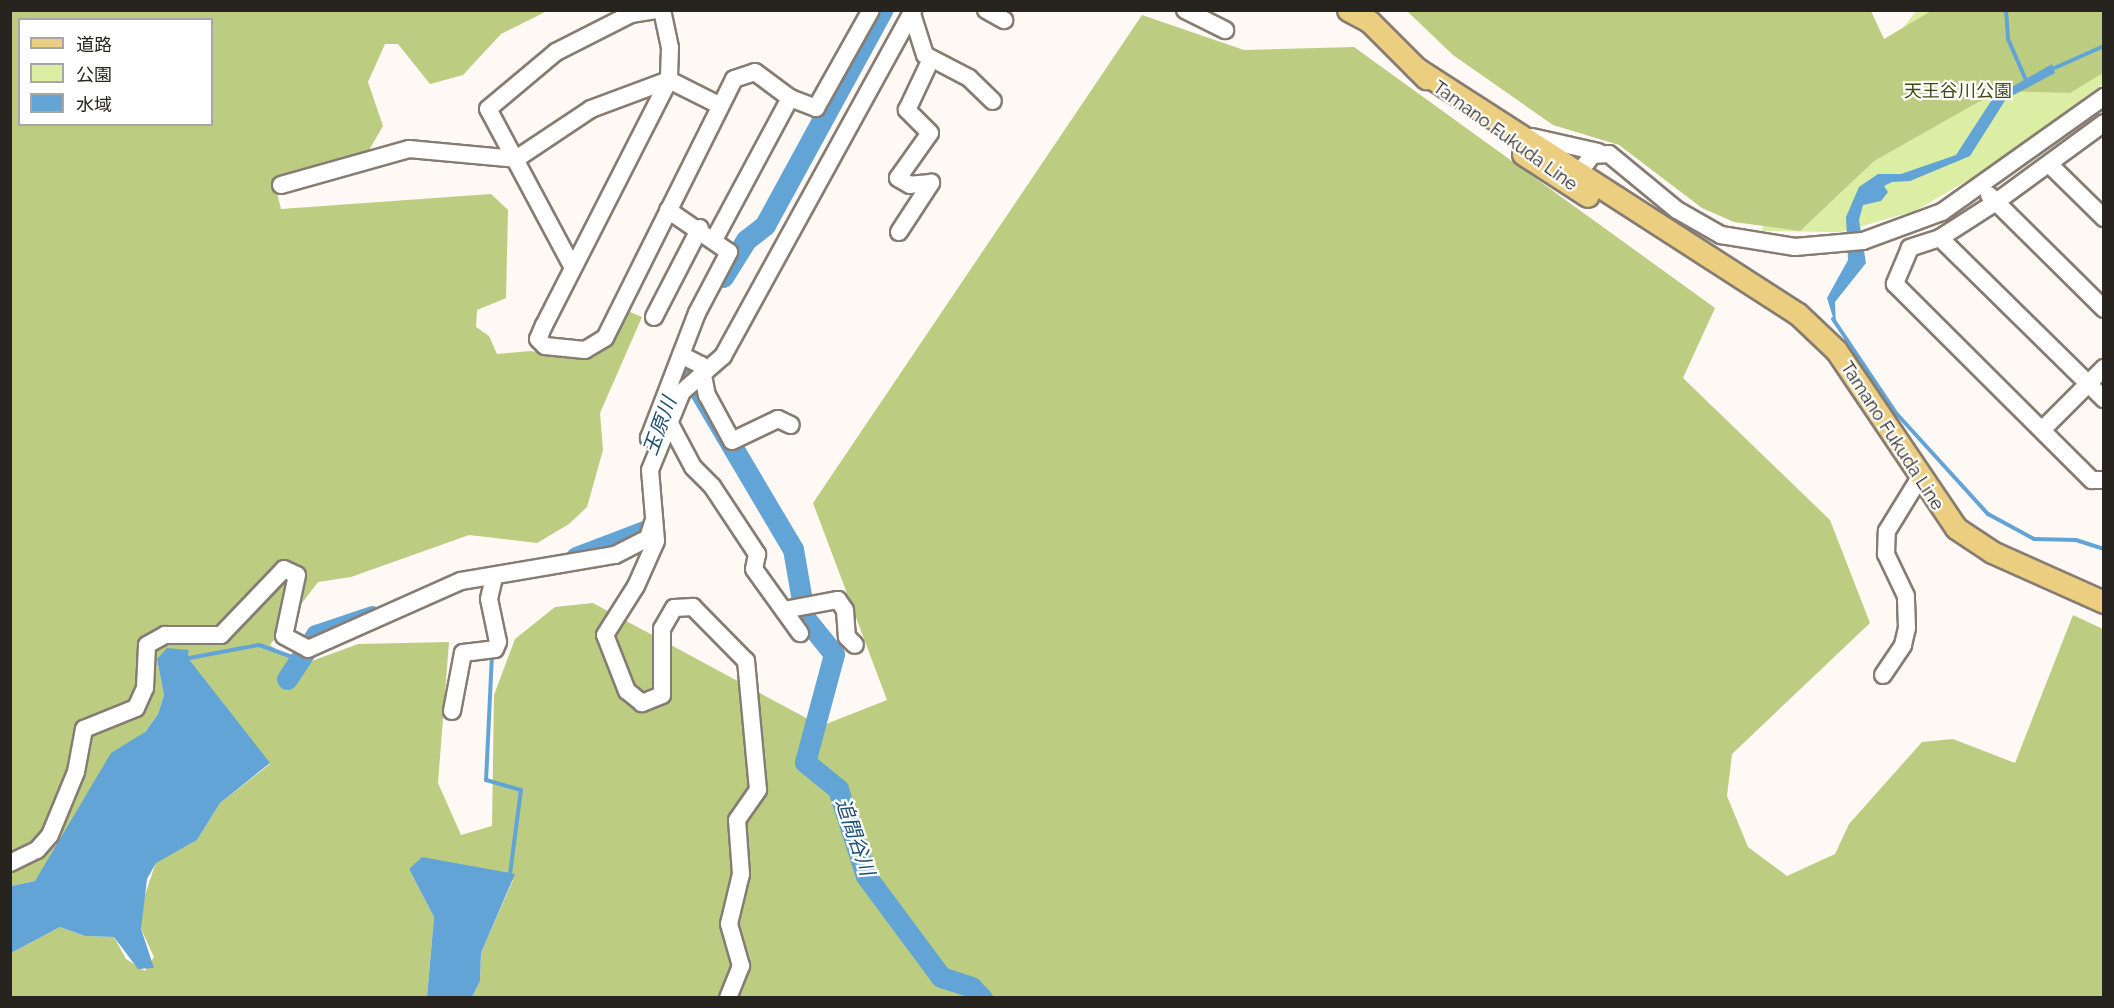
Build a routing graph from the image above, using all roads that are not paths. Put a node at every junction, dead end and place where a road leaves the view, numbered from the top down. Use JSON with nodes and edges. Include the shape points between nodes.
{"nodes":[{"id":1,"x":656,"y":10,"type":"edge"},
{"id":2,"x":662,"y":10,"type":"edge"},
{"id":3,"x":871,"y":10,"type":"edge"},
{"id":4,"x":986,"y":10,"type":"edge"},
{"id":5,"x":1185,"y":10,"type":"edge"},
{"id":6,"x":1348,"y":10,"type":"edge"},
{"id":7,"x":912,"y":12,"type":"edge"},
{"id":8,"x":1004,"y":20,"type":"dead end"},
{"id":9,"x":1226,"y":30,"type":"dead end"},
{"id":10,"x":931,"y":58,"type":"junction"},
{"id":11,"x":1416,"y":68,"type":"junction"},
{"id":12,"x":669,"y":80,"type":"junction"},
{"id":13,"x":2103,"y":97,"type":"edge"},
{"id":14,"x":790,"y":98,"type":"junction"},
{"id":15,"x":993,"y":100,"type":"dead end"},
{"id":16,"x":719,"y":105,"type":"junction"},
{"id":17,"x":1480,"y":112,"type":"junction"},
{"id":18,"x":2103,"y":125,"type":"edge"},
{"id":19,"x":1598,"y":152,"type":"junction"},
{"id":20,"x":516,"y":159,"type":"junction"},
{"id":21,"x":2050,"y":165,"type":"junction"},
{"id":22,"x":1574,"y":179,"type":"junction"},
{"id":23,"x":281,"y":185,"type":"dead end"},
{"id":24,"x":1983,"y":188,"type":"junction"},
{"id":25,"x":1996,"y":202,"type":"junction"},
{"id":26,"x":668,"y":210,"type":"junction"},
{"id":27,"x":2103,"y":218,"type":"edge"},
{"id":28,"x":700,"y":228,"type":"junction"},
{"id":29,"x":1906,"y":229,"type":"junction"},
{"id":30,"x":899,"y":232,"type":"dead end"},
{"id":31,"x":715,"y":238,"type":"junction"},
{"id":32,"x":1940,"y":238,"type":"junction"},
{"id":33,"x":1910,"y":248,"type":"junction"},
{"id":34,"x":572,"y":266,"type":"junction"},
{"id":35,"x":2103,"y":309,"type":"edge"},
{"id":36,"x":654,"y":317,"type":"dead end"},
{"id":37,"x":685,"y":357,"type":"junction"},
{"id":38,"x":2103,"y":368,"type":"edge"},
{"id":39,"x":696,"y":376,"type":"junction"},
{"id":40,"x":2088,"y":384,"type":"junction"},
{"id":41,"x":2103,"y":399,"type":"edge"},
{"id":42,"x":666,"y":413,"type":"junction"},
{"id":43,"x":791,"y":425,"type":"dead end"},
{"id":44,"x":2042,"y":430,"type":"junction"},
{"id":45,"x":1919,"y":479,"type":"junction"},
{"id":46,"x":2103,"y":480,"type":"edge"},
{"id":47,"x":654,"y":514,"type":"junction"},
{"id":48,"x":494,"y":577,"type":"junction"},
{"id":49,"x":2103,"y":602,"type":"edge"},
{"id":50,"x":797,"y":610,"type":"junction"},
{"id":51,"x":801,"y":633,"type":"dead end"},
{"id":52,"x":855,"y":645,"type":"dead end"},
{"id":53,"x":1883,"y":675,"type":"dead end"},
{"id":54,"x":452,"y":711,"type":"dead end"},
{"id":55,"x":10,"y":863,"type":"edge"},
{"id":56,"x":728,"y":998,"type":"edge"}],
"edges":[{"from":1,"to":20,"type":"street","via":[[631,14],[556,52],[488,109]]},
{"from":2,"to":12,"type":"street","via":[[670,48]]},
{"from":3,"to":14,"type":"street","via":[[821,103],[810,109]]},
{"from":4,"to":8,"type":"street"},
{"from":5,"to":9,"type":"street"},
{"from":6,"to":11,"type":"main road","name":"Tamano Fukuda Line","via":[[1369,21]]},
{"from":7,"to":10,"type":"street","via":[[921,48]]},
{"from":7,"to":39,"type":"street","via":[[723,356]]},
{"from":10,"to":15,"type":"street","via":[[969,78]]},
{"from":10,"to":30,"type":"street","via":[[907,110],[930,133],[898,178],[910,185],[931,183]]},
{"from":11,"to":17,"type":"main road","name":"Tamano Fukuda Line"},
{"from":11,"to":22,"type":"main road","name":"Tamano Fukuda Line","via":[[1437,90]]},
{"from":12,"to":16,"type":"street"},
{"from":12,"to":20,"type":"street","via":[[591,109]]},
{"from":12,"to":34,"type":"street"},
{"from":13,"to":24,"type":"street"},
{"from":14,"to":16,"type":"street","via":[[755,72],[734,79]]},
{"from":14,"to":31,"type":"street"},
{"from":16,"to":26,"type":"street"},
{"from":17,"to":19,"type":"street","via":[[1545,144]]},
{"from":17,"to":22,"type":"main road","name":"Tamano Fukuda Line"},
{"from":18,"to":21,"type":"street"},
{"from":19,"to":22,"type":"street"},
{"from":19,"to":29,"type":"street","via":[[1621,161],[1677,210],[1721,235],[1795,247],[1855,242]]},
{"from":20,"to":23,"type":"street","via":[[408,149]]},
{"from":20,"to":34,"type":"street"},
{"from":21,"to":25,"type":"street"},
{"from":21,"to":27,"type":"street"},
{"from":22,"to":45,"type":"main road","name":"Tamano Fukuda Line","via":[[1798,314],[1836,350]]},
{"from":24,"to":25,"type":"street"},
{"from":24,"to":29,"type":"street"},
{"from":25,"to":32,"type":"street"},
{"from":25,"to":35,"type":"street"},
{"from":26,"to":28,"type":"street"},
{"from":26,"to":34,"type":"street","via":[[606,338],[585,350],[545,346],[538,339]]},
{"from":28,"to":31,"type":"street"},
{"from":28,"to":36,"type":"street"},
{"from":29,"to":33,"type":"street"},
{"from":31,"to":37,"type":"street","via":[[729,252]]},
{"from":32,"to":33,"type":"street"},
{"from":32,"to":40,"type":"street"},
{"from":33,"to":44,"type":"street","via":[[1895,284]]},
{"from":37,"to":39,"type":"street"},
{"from":37,"to":42,"type":"street"},
{"from":38,"to":40,"type":"street"},
{"from":39,"to":42,"type":"street"},
{"from":39,"to":43,"type":"street","via":[[732,441],[778,419]]},
{"from":40,"to":41,"type":"street"},
{"from":40,"to":44,"type":"street"},
{"from":42,"to":47,"type":"street","via":[[654,440],[650,470]]},
{"from":42,"to":50,"type":"street","via":[[693,467],[712,486],[757,554],[754,569]]},
{"from":44,"to":46,"type":"street","via":[[2092,480]]},
{"from":45,"to":49,"type":"main road","name":"Tamano Fukuda Line","via":[[1942,513],[1974,542]]},
{"from":45,"to":53,"type":"street","via":[[1887,531],[1886,554],[1906,596],[1907,628],[1904,645]]},
{"from":47,"to":48,"type":"street","via":[[648,538],[615,555]]},
{"from":47,"to":56,"type":"street","via":[[656,541],[636,586],[604,635],[627,691],[642,703],[662,695],[664,618],[684,605],[698,611],[746,661],[750,680],[759,790],[737,820],[741,874],[729,924],[741,966]]},
{"from":48,"to":54,"type":"street","via":[[489,599],[492,650],[463,653]]},
{"from":48,"to":55,"type":"street","via":[[461,581],[304,647],[287,641],[282,627],[297,583],[290,567],[221,635],[165,635],[152,640],[144,651],[145,688],[136,708],[84,729],[76,772],[51,835],[37,850]]},
{"from":50,"to":51,"type":"street"},
{"from":50,"to":52,"type":"street","via":[[838,600],[845,610],[847,637]]}]}
